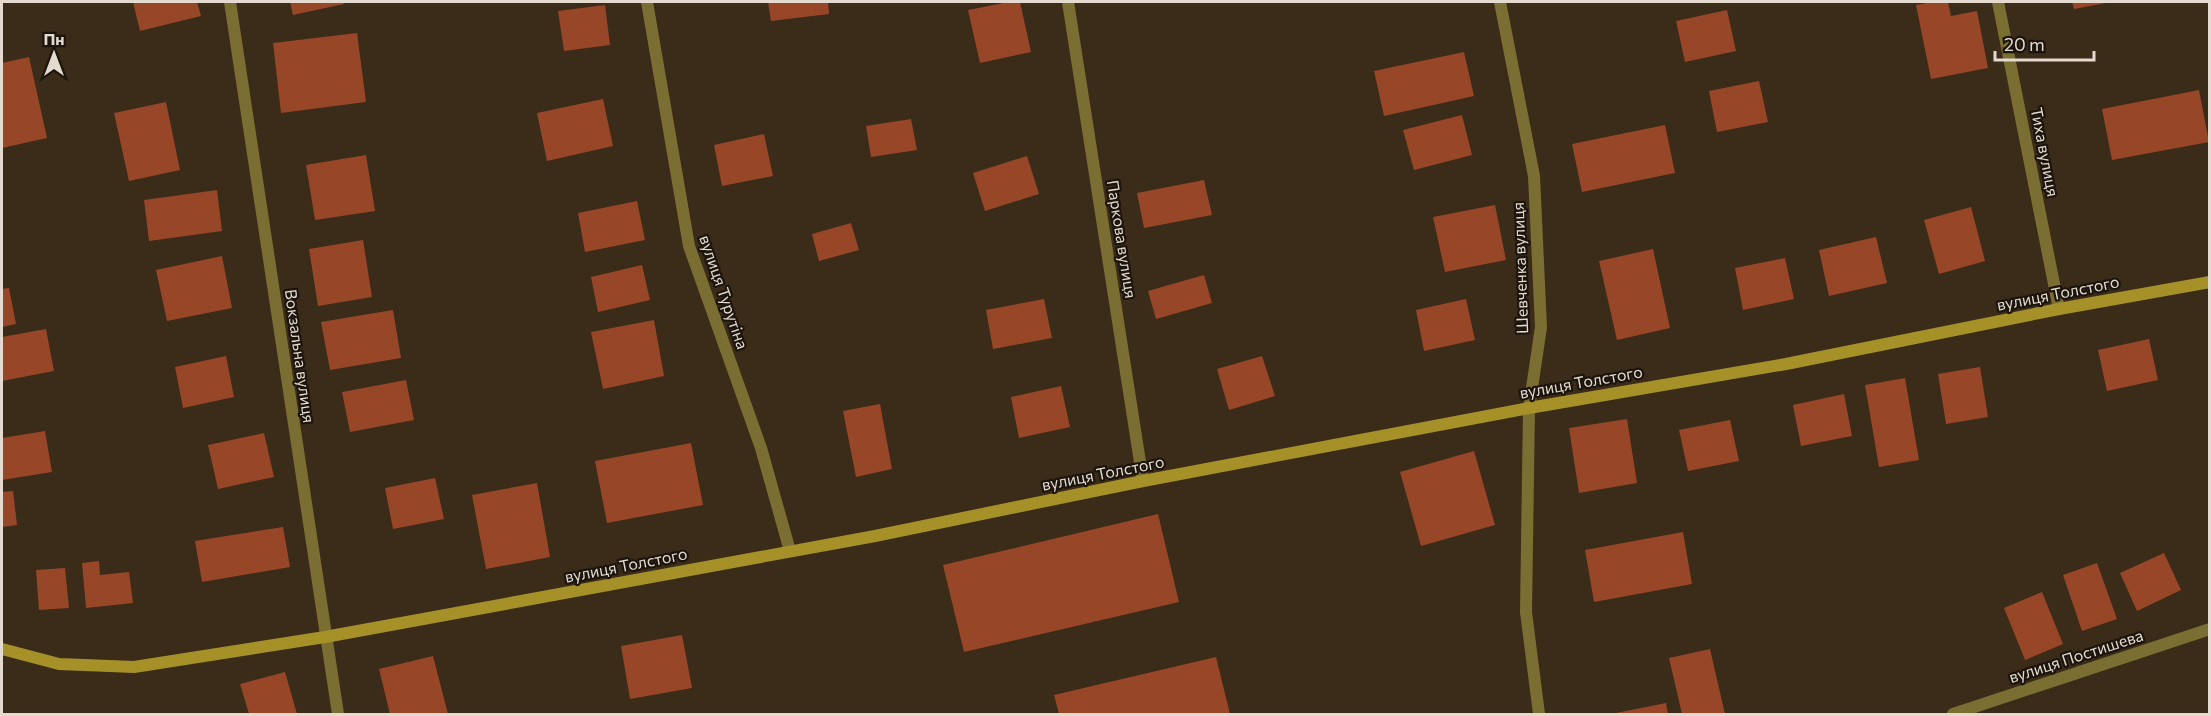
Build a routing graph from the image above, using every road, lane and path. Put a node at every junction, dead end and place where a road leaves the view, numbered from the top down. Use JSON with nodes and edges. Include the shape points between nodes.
{"nodes":[{"id":1,"x":231,"y":2,"type":"edge"},
{"id":2,"x":647,"y":2,"type":"edge"},
{"id":3,"x":1068,"y":2,"type":"edge"},
{"id":4,"x":1500,"y":2,"type":"edge"},
{"id":5,"x":1998,"y":2,"type":"edge"},
{"id":6,"x":2210,"y":282,"type":"edge"},
{"id":7,"x":2059,"y":309,"type":"junction"},
{"id":8,"x":1528,"y":408,"type":"junction"},
{"id":9,"x":1143,"y":481,"type":"junction"},
{"id":10,"x":790,"y":551,"type":"junction"},
{"id":11,"x":2210,"y":629,"type":"edge"},
{"id":12,"x":325,"y":637,"type":"junction"},
{"id":13,"x":2,"y":649,"type":"edge"},
{"id":14,"x":338,"y":714,"type":"edge"},
{"id":15,"x":1539,"y":714,"type":"edge"},
{"id":16,"x":1953,"y":714,"type":"edge"}],
"edges":[{"from":1,"to":12,"type":"street","name":"Вокзальна вулиця"},
{"from":2,"to":10,"type":"street","name":"вулиця Турутіна","via":[[689,246],[761,448]]},
{"from":3,"to":9,"type":"street","name":"Паркова вулиця"},
{"from":4,"to":8,"type":"street","name":"Шевченка вулиця","via":[[1534,176],[1541,327]]},
{"from":5,"to":7,"type":"street","name":"Тиха вулиця"},
{"from":6,"to":7,"type":"street","name":"вулиця Толстого"},
{"from":7,"to":8,"type":"street","name":"вулиця Толстого","via":[[1786,364]]},
{"from":8,"to":9,"type":"street","name":"вулиця Толстого"},
{"from":8,"to":15,"type":"street","name":"Шевченка вулиця","via":[[1526,612]]},
{"from":9,"to":10,"type":"street","name":"вулиця Толстого"},
{"from":10,"to":12,"type":"street","name":"вулиця Толстого"},
{"from":11,"to":16,"type":"street","name":"вулиця Постишева"},
{"from":12,"to":13,"type":"street","name":"вулиця Толстого","via":[[134,667],[59,664]]},
{"from":12,"to":14,"type":"street","name":"Вокзальна вулиця"}]}
